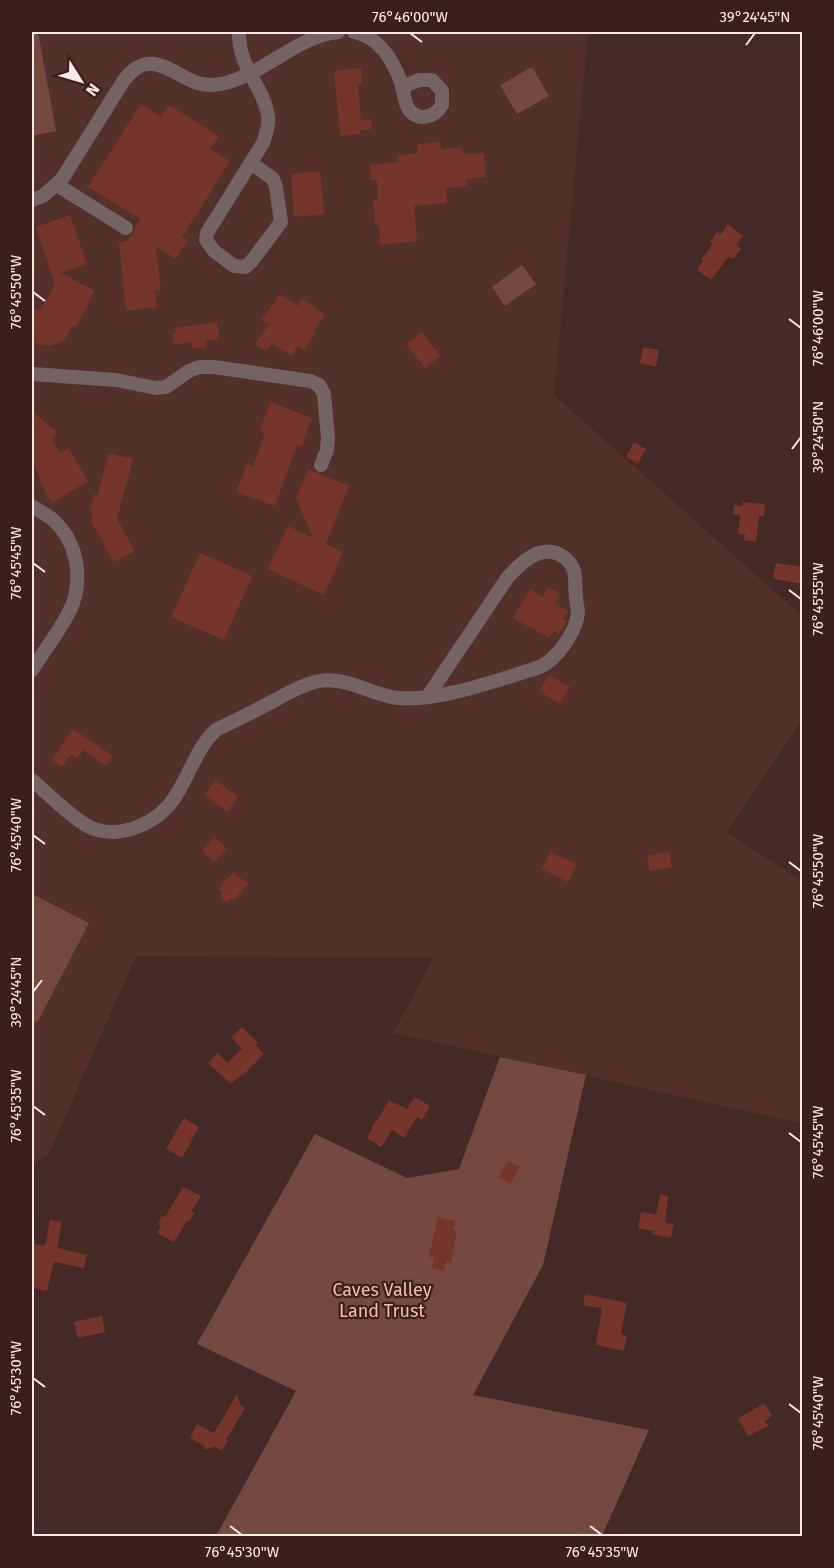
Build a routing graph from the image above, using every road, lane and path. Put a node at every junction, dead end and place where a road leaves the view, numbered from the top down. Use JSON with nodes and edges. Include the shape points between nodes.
{"nodes":[{"id":1,"x":239,"y":32,"type":"edge"},
{"id":2,"x":338,"y":32,"type":"edge"},
{"id":3,"x":354,"y":32,"type":"edge"},
{"id":4,"x":249,"y":73,"type":"junction"},
{"id":5,"x":402,"y":87,"type":"dead end"},
{"id":6,"x":251,"y":163,"type":"junction"},
{"id":7,"x":57,"y":185,"type":"junction"},
{"id":8,"x":32,"y":200,"type":"edge"},
{"id":9,"x":126,"y":228,"type":"dead end"},
{"id":10,"x":32,"y":374,"type":"edge"},
{"id":11,"x":321,"y":465,"type":"dead end"},
{"id":12,"x":32,"y":506,"type":"edge"},
{"id":13,"x":32,"y":670,"type":"edge"},
{"id":14,"x":428,"y":696,"type":"junction"},
{"id":15,"x":32,"y":780,"type":"edge"}],
"edges":[{"from":1,"to":4,"type":"street"},
{"from":2,"to":4,"type":"street","via":[[319,36]]},
{"from":3,"to":5,"type":"street","via":[[385,52]]},
{"from":4,"to":6,"type":"street","via":[[268,117],[263,143]]},
{"from":4,"to":7,"type":"street","via":[[211,85],[192,81],[163,66],[146,64],[137,68],[124,80]]},
{"from":6,"to":6,"type":"street","via":[[206,240],[214,251],[240,268],[251,262],[281,222],[273,179]]},
{"from":7,"to":8,"type":"street"},
{"from":7,"to":9,"type":"street"},
{"from":10,"to":11,"type":"street","via":[[116,380],[156,388],[166,387],[199,367],[213,367],[310,381],[319,385],[324,394],[328,438]]},
{"from":12,"to":13,"type":"street","via":[[64,533],[72,545],[78,573],[73,604]]},
{"from":14,"to":14,"type":"street","via":[[518,567],[546,552],[569,562],[574,570],[578,612],[574,627],[551,662],[466,690]]},
{"from":14,"to":15,"type":"street","via":[[400,698],[333,681],[301,687],[216,730],[160,815],[129,829],[94,828]]}]}
